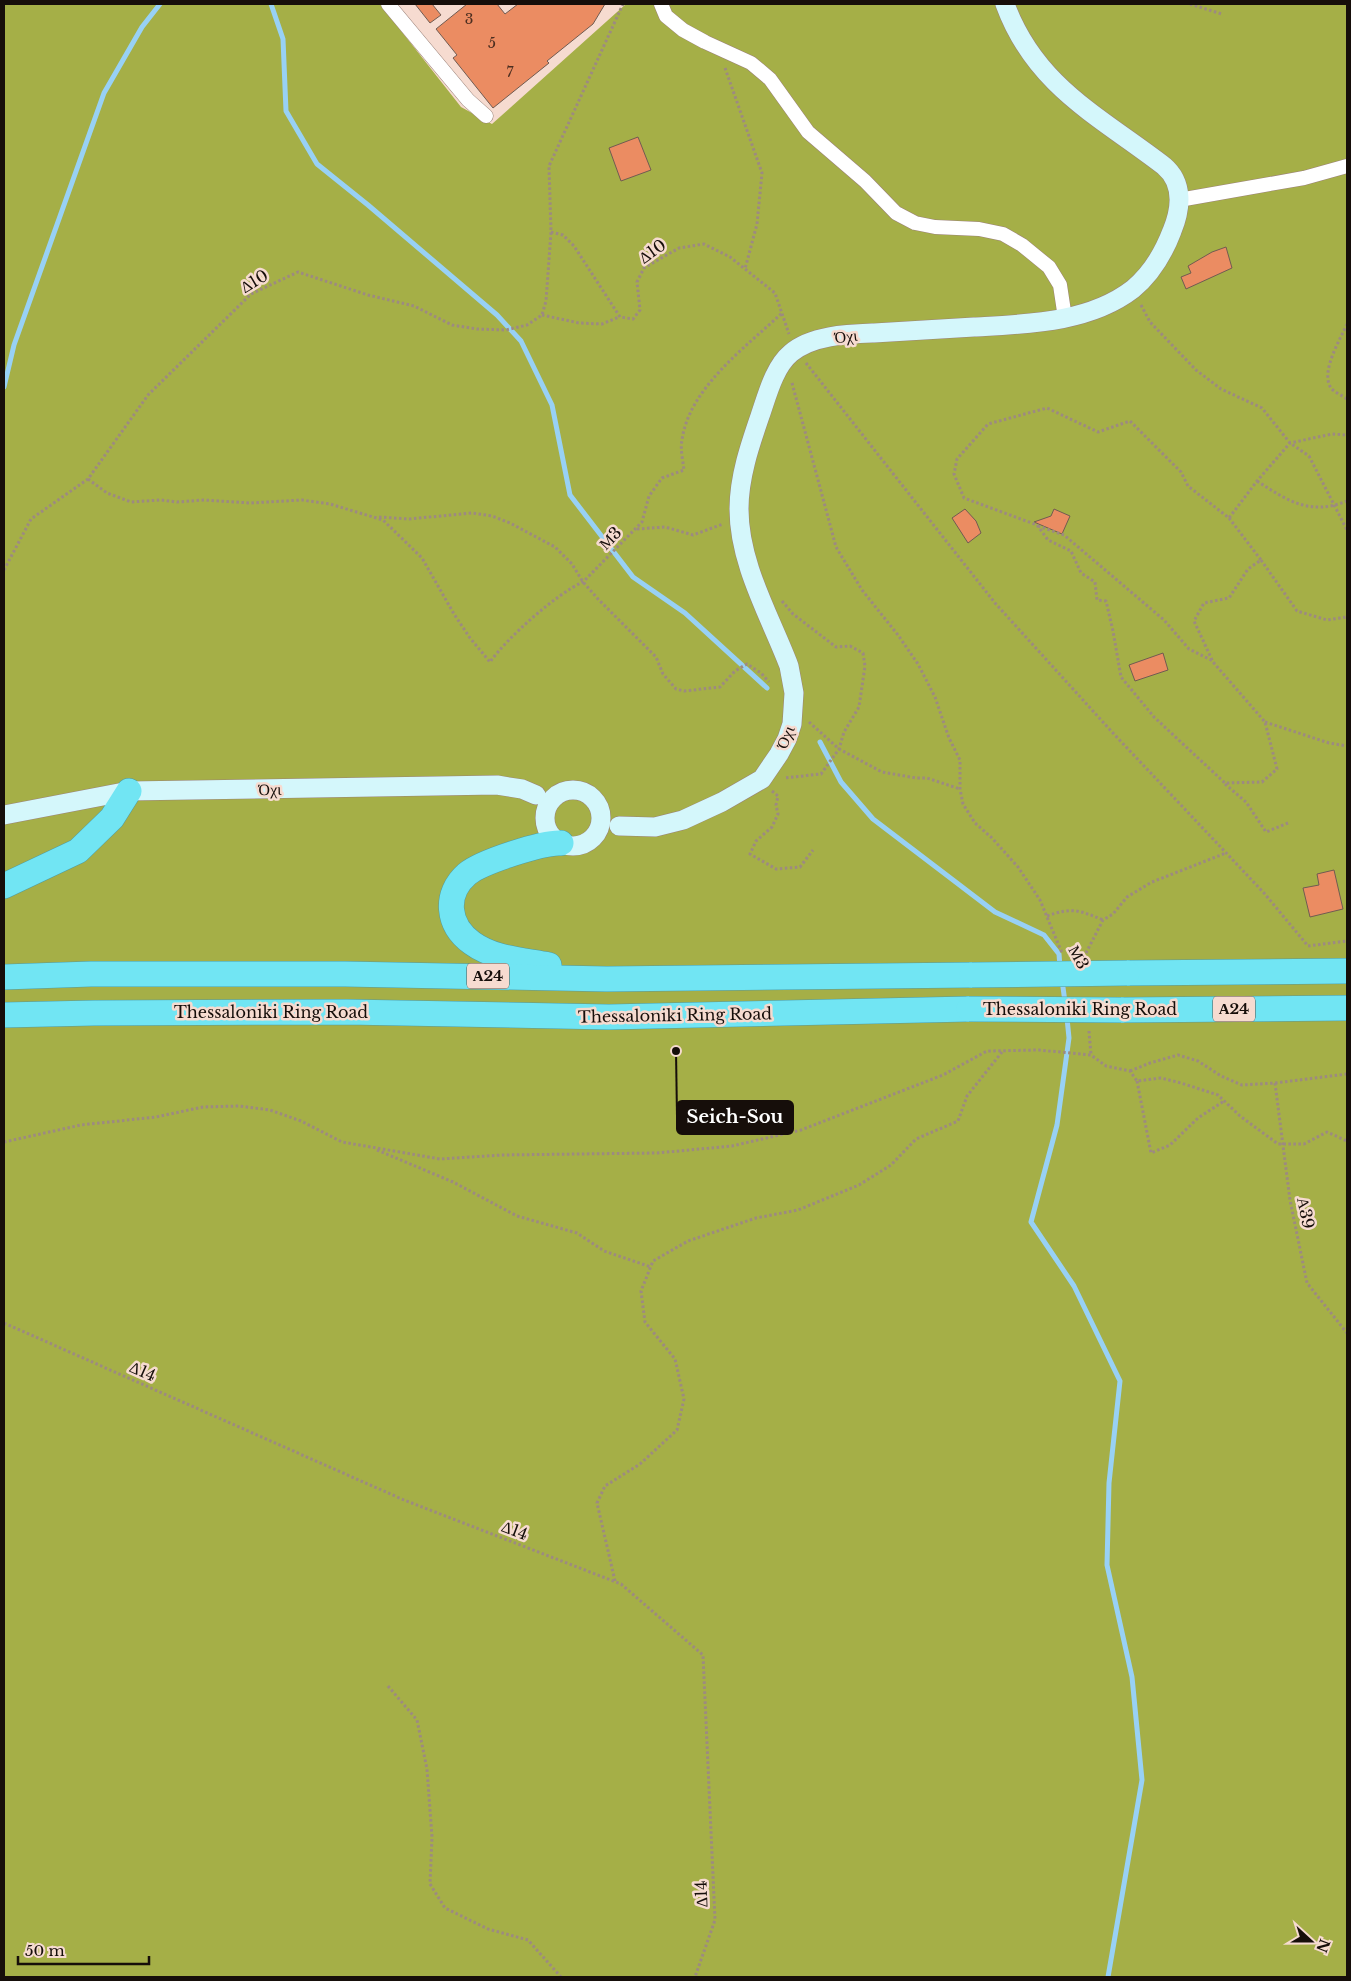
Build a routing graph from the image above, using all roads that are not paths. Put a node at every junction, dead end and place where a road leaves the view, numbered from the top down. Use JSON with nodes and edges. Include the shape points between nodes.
{"nodes":[{"id":1,"x":388,"y":4,"type":"edge"},
{"id":2,"x":661,"y":4,"type":"edge"},
{"id":3,"x":1005,"y":4,"type":"edge"},
{"id":4,"x":486,"y":116,"type":"dead end"},
{"id":5,"x":1347,"y":166,"type":"edge"},
{"id":6,"x":1179,"y":200,"type":"junction"},
{"id":7,"x":1065,"y":318,"type":"junction"},
{"id":8,"x":129,"y":791,"type":"junction"},
{"id":9,"x":563,"y":793,"type":"junction"},
{"id":10,"x":536,"y":795,"type":"junction"},
{"id":11,"x":600,"y":810,"type":"junction"},
{"id":12,"x":546,"y":813,"type":"junction"},
{"id":13,"x":4,"y":815,"type":"edge"},
{"id":14,"x":619,"y":826,"type":"junction"},
{"id":15,"x":594,"y":837,"type":"junction"},
{"id":16,"x":561,"y":843,"type":"junction"},
{"id":17,"x":4,"y":886,"type":"edge"},
{"id":18,"x":1347,"y":971,"type":"edge"},
{"id":19,"x":4,"y":977,"type":"edge"},
{"id":20,"x":607,"y":978,"type":"junction"},
{"id":21,"x":1347,"y":1008,"type":"edge"},
{"id":22,"x":4,"y":1015,"type":"edge"}],
"edges":[{"from":1,"to":4,"type":"street","via":[[468,100]]},
{"from":2,"to":7,"type":"street","via":[[666,16],[683,30],[751,63],[770,79],[808,132],[865,181],[896,213],[915,224],[979,229],[1003,234],[1022,245],[1049,267],[1060,285]]},
{"from":3,"to":6,"type":"main road","name":"Όχι","via":[[1020,36],[1044,72],[1069,96],[1167,168],[1176,182]]},
{"from":5,"to":6,"type":"street","via":[[1304,178]]},
{"from":6,"to":7,"type":"main road","name":"Όχι","via":[[1170,236],[1142,280],[1117,299]]},
{"from":7,"to":14,"type":"main road","name":"Όχι","via":[[995,326],[852,334],[812,342],[789,354],[780,366],[758,424],[740,500],[740,518],[753,576],[793,681],[794,709],[787,739],[762,779],[722,802],[683,820],[655,827]]},
{"from":8,"to":10,"type":"main road","name":"Όχι","via":[[497,785]]},
{"from":8,"to":13,"type":"main road","name":"Όχι"},
{"from":8,"to":17,"type":"highway","via":[[112,818],[78,851]]},
{"from":9,"to":10,"type":"main road","name":"Όχι"},
{"from":9,"to":11,"type":"main road","via":[[581,792],[596,802]]},
{"from":9,"to":12,"type":"main road","via":[[555,798]]},
{"from":10,"to":12,"type":"main road"},
{"from":11,"to":14,"type":"main road"},
{"from":11,"to":15,"type":"main road","via":[[599,829]]},
{"from":12,"to":16,"type":"main road","via":[[549,831]]},
{"from":14,"to":15,"type":"main road","name":"Όχι"},
{"from":15,"to":16,"type":"main road","via":[[579,846]]},
{"from":16,"to":20,"type":"highway","via":[[536,847],[475,868],[456,888],[451,906],[452,919],[472,943],[498,955]]},
{"from":18,"to":20,"type":"highway","name":"Thessaloniki Ring Road","number":"Α24","bridge":true},
{"from":19,"to":20,"type":"highway","name":"Thessaloniki Ring Road","number":"Α24","via":[[345,974]]},
{"from":21,"to":22,"type":"highway","name":"Thessaloniki Ring Road","number":"Α24","bridge":true,"via":[[969,1009],[609,1017],[347,1012]]}]}
